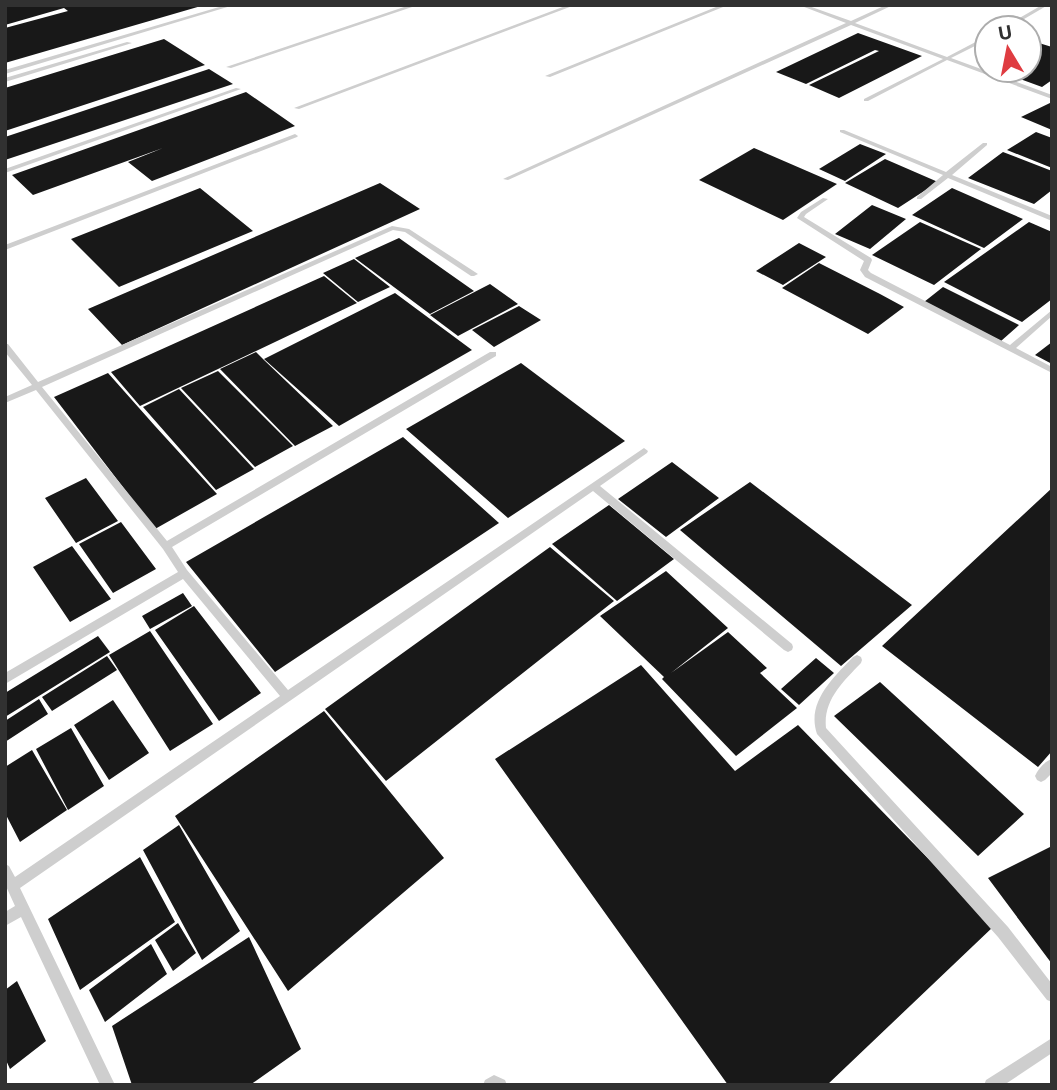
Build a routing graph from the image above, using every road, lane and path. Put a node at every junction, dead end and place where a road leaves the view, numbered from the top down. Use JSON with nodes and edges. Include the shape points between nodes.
{"nodes":[{"id":1,"x":209,"y":5,"type":"edge"},
{"id":2,"x":232,"y":5,"type":"edge"},
{"id":3,"x":416,"y":5,"type":"edge"},
{"id":4,"x":573,"y":5,"type":"edge"},
{"id":5,"x":726,"y":5,"type":"edge"},
{"id":6,"x":801,"y":5,"type":"edge"},
{"id":7,"x":891,"y":5,"type":"edge"},
{"id":8,"x":1046,"y":5,"type":"edge"},
{"id":9,"x":217,"y":10,"type":"junction"},
{"id":10,"x":1030,"y":14,"type":"edge"},
{"id":11,"x":853,"y":24,"type":"junction"},
{"id":12,"x":136,"y":40,"type":"dead end"},
{"id":13,"x":973,"y":46,"type":"edge"},
{"id":14,"x":948,"y":60,"type":"junction"},
{"id":15,"x":229,"y":67,"type":"dead end"},
{"id":16,"x":5,"y":72,"type":"edge"},
{"id":17,"x":548,"y":76,"type":"dead end"},
{"id":18,"x":5,"y":80,"type":"edge"},
{"id":19,"x":238,"y":89,"type":"dead end"},
{"id":20,"x":1052,"y":97,"type":"edge"},
{"id":21,"x":866,"y":100,"type":"dead end"},
{"id":22,"x":297,"y":108,"type":"dead end"},
{"id":23,"x":842,"y":131,"type":"dead end"},
{"id":24,"x":295,"y":136,"type":"dead end"},
{"id":25,"x":985,"y":144,"type":"dead end"},
{"id":26,"x":5,"y":171,"type":"edge"},
{"id":27,"x":947,"y":174,"type":"junction"},
{"id":28,"x":506,"y":179,"type":"dead end"},
{"id":29,"x":919,"y":198,"type":"dead end"},
{"id":30,"x":825,"y":199,"type":"dead end"},
{"id":31,"x":1052,"y":219,"type":"edge"},
{"id":32,"x":5,"y":248,"type":"edge"},
{"id":33,"x":474,"y":274,"type":"dead end"},
{"id":34,"x":1052,"y":312,"type":"edge"},
{"id":35,"x":5,"y":346,"type":"edge"},
{"id":36,"x":1011,"y":349,"type":"junction"},
{"id":37,"x":494,"y":354,"type":"dead end"},
{"id":38,"x":1052,"y":369,"type":"edge"},
{"id":39,"x":37,"y":385,"type":"junction"},
{"id":40,"x":5,"y":400,"type":"edge"},
{"id":41,"x":645,"y":451,"type":"dead end"},
{"id":42,"x":593,"y":486,"type":"junction"},
{"id":43,"x":166,"y":546,"type":"junction"},
{"id":44,"x":184,"y":573,"type":"junction"},
{"id":45,"x":788,"y":647,"type":"dead end"},
{"id":46,"x":857,"y":660,"type":"dead end"},
{"id":47,"x":5,"y":680,"type":"edge"},
{"id":48,"x":287,"y":697,"type":"junction"},
{"id":49,"x":1052,"y":764,"type":"edge"},
{"id":50,"x":1041,"y":775,"type":"dead end"},
{"id":51,"x":5,"y":870,"type":"edge"},
{"id":52,"x":13,"y":886,"type":"junction"},
{"id":53,"x":23,"y":908,"type":"junction"},
{"id":54,"x":5,"y":920,"type":"edge"},
{"id":55,"x":1052,"y":995,"type":"edge"},
{"id":56,"x":1052,"y":1045,"type":"edge"},
{"id":57,"x":108,"y":1085,"type":"edge"},
{"id":58,"x":490,"y":1085,"type":"edge"},
{"id":59,"x":500,"y":1085,"type":"edge"},
{"id":60,"x":991,"y":1085,"type":"edge"}],
"edges":[{"from":1,"to":9,"type":"lane"},
{"from":2,"to":9,"type":"lane"},
{"from":3,"to":15,"type":"lane"},
{"from":4,"to":22,"type":"lane"},
{"from":5,"to":17,"type":"lane"},
{"from":6,"to":11,"type":"lane"},
{"from":7,"to":11,"type":"lane"},
{"from":8,"to":10,"type":"lane"},
{"from":9,"to":16,"type":"lane"},
{"from":11,"to":14,"type":"lane"},
{"from":11,"to":28,"type":"lane"},
{"from":12,"to":18,"type":"lane"},
{"from":13,"to":14,"type":"lane"},
{"from":14,"to":20,"type":"lane"},
{"from":14,"to":21,"type":"lane"},
{"from":19,"to":26,"type":"lane"},
{"from":23,"to":27,"type":"lane"},
{"from":24,"to":32,"type":"lane"},
{"from":25,"to":27,"type":"lane"},
{"from":27,"to":29,"type":"lane"},
{"from":27,"to":31,"type":"lane"},
{"from":30,"to":36,"type":"lane","via":[[800,218],[868,260],[864,270],[868,275]]},
{"from":33,"to":39,"type":"lane","via":[[407,230],[392,228]]},
{"from":34,"to":36,"type":"lane"},
{"from":35,"to":39,"type":"lane"},
{"from":36,"to":38,"type":"lane"},
{"from":37,"to":43,"type":"lane"},
{"from":39,"to":40,"type":"lane"},
{"from":39,"to":43,"type":"lane"},
{"from":41,"to":42,"type":"lane"},
{"from":42,"to":45,"type":"lane"},
{"from":42,"to":48,"type":"lane"},
{"from":43,"to":44,"type":"lane"},
{"from":44,"to":47,"type":"lane"},
{"from":44,"to":48,"type":"lane"},
{"from":46,"to":55,"type":"lane","via":[[824,698],[817,715],[821,730],[1003,933]]},
{"from":48,"to":52,"type":"lane"},
{"from":49,"to":50,"type":"lane"},
{"from":51,"to":52,"type":"lane"},
{"from":52,"to":53,"type":"lane"},
{"from":53,"to":54,"type":"lane"},
{"from":53,"to":57,"type":"lane"},
{"from":56,"to":60,"type":"lane"},
{"from":58,"to":59,"type":"lane"}]}
